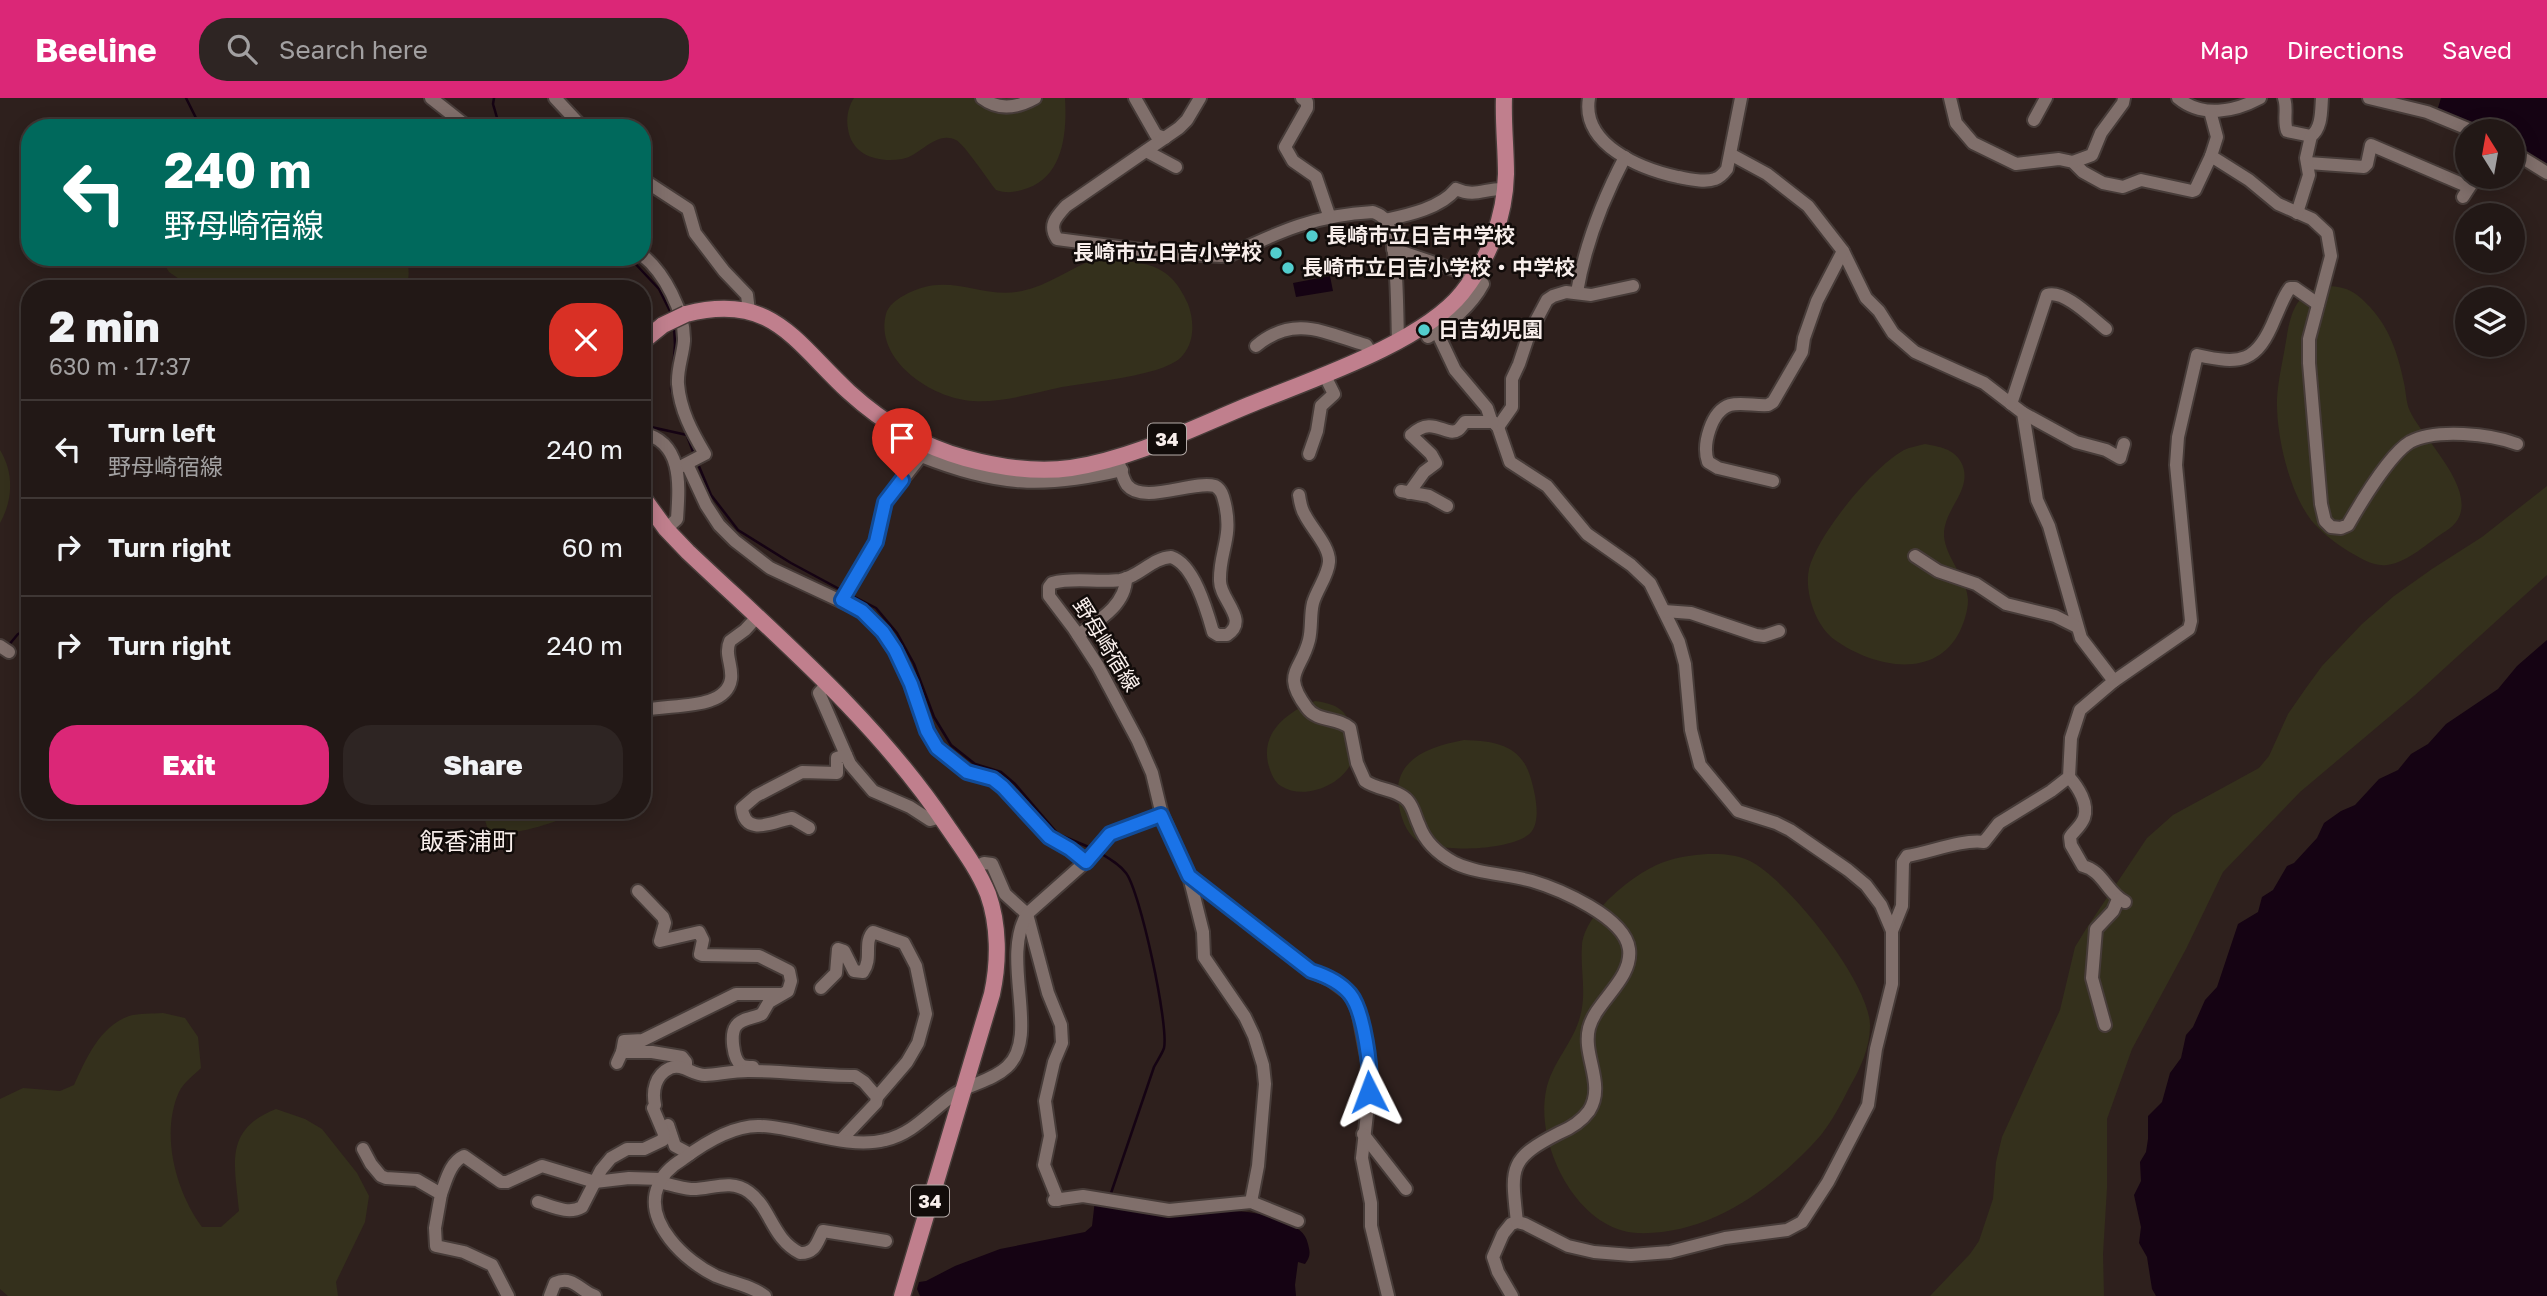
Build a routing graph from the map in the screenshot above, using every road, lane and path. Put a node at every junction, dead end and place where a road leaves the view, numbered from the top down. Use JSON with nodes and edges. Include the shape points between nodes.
{"nodes":[{"id":1,"x":432,"y":98,"type":"edge"},
{"id":2,"x":555,"y":98,"type":"edge"},
{"id":3,"x":982,"y":98,"type":"edge"},
{"id":4,"x":1035,"y":98,"type":"edge"},
{"id":5,"x":1135,"y":98,"type":"edge"},
{"id":6,"x":1200,"y":98,"type":"edge"},
{"id":7,"x":1302,"y":98,"type":"edge"},
{"id":8,"x":1504,"y":98,"type":"edge"},
{"id":9,"x":1589,"y":98,"type":"edge"},
{"id":10,"x":1741,"y":98,"type":"edge"},
{"id":11,"x":1950,"y":98,"type":"edge"},
{"id":12,"x":2046,"y":98,"type":"edge"},
{"id":13,"x":2124,"y":98,"type":"edge"},
{"id":14,"x":2178,"y":98,"type":"edge"},
{"id":15,"x":2260,"y":98,"type":"edge"},
{"id":16,"x":2284,"y":98,"type":"edge"},
{"id":17,"x":2322,"y":98,"type":"edge"},
{"id":18,"x":2369,"y":98,"type":"edge"},
{"id":19,"x":2210,"y":111,"type":"junction"},
{"id":20,"x":458,"y":119,"type":"edge"},
{"id":21,"x":575,"y":119,"type":"edge"},
{"id":22,"x":2034,"y":120,"type":"dead end"},
{"id":23,"x":2455,"y":124,"type":"edge"},
{"id":24,"x":2311,"y":136,"type":"junction"},
{"id":25,"x":1165,"y":138,"type":"junction"},
{"id":26,"x":1146,"y":151,"type":"junction"},
{"id":27,"x":1731,"y":155,"type":"junction"},
{"id":28,"x":2211,"y":156,"type":"junction"},
{"id":29,"x":1625,"y":157,"type":"junction"},
{"id":30,"x":2525,"y":159,"type":"edge"},
{"id":31,"x":2073,"y":162,"type":"junction"},
{"id":32,"x":2308,"y":163,"type":"junction"},
{"id":33,"x":1176,"y":167,"type":"dead end"},
{"id":34,"x":2547,"y":173,"type":"edge"},
{"id":35,"x":2455,"y":181,"type":"edge"},
{"id":36,"x":651,"y":184,"type":"edge"},
{"id":37,"x":1504,"y":189,"type":"junction"},
{"id":38,"x":2297,"y":214,"type":"junction"},
{"id":39,"x":1330,"y":218,"type":"junction"},
{"id":40,"x":1385,"y":220,"type":"junction"},
{"id":41,"x":1393,"y":249,"type":"junction"},
{"id":42,"x":1843,"y":251,"type":"junction"},
{"id":43,"x":651,"y":266,"type":"edge"},
{"id":44,"x":1473,"y":276,"type":"junction"},
{"id":45,"x":1633,"y":286,"type":"dead end"},
{"id":46,"x":1577,"y":292,"type":"junction"},
{"id":47,"x":2318,"y":304,"type":"junction"},
{"id":48,"x":749,"y":311,"type":"junction"},
{"id":49,"x":2106,"y":330,"type":"dead end"},
{"id":50,"x":651,"y":334,"type":"edge"},
{"id":51,"x":1398,"y":341,"type":"junction"},
{"id":52,"x":1256,"y":346,"type":"dead end"},
{"id":53,"x":1371,"y":353,"type":"junction"},
{"id":54,"x":1324,"y":374,"type":"junction"},
{"id":55,"x":2011,"y":404,"type":"junction"},
{"id":56,"x":2023,"y":412,"type":"junction"},
{"id":57,"x":1495,"y":425,"type":"junction"},
{"id":58,"x":651,"y":435,"type":"edge"},
{"id":59,"x":2124,"y":444,"type":"dead end"},
{"id":60,"x":2517,"y":444,"type":"dead end"},
{"id":61,"x":1309,"y":454,"type":"dead end"},
{"id":62,"x":689,"y":463,"type":"junction"},
{"id":63,"x":1120,"y":464,"type":"junction"},
{"id":64,"x":1773,"y":481,"type":"dead end"},
{"id":65,"x":1298,"y":495,"type":"dead end"},
{"id":66,"x":1447,"y":506,"type":"dead end"},
{"id":67,"x":651,"y":508,"type":"edge"},
{"id":68,"x":666,"y":529,"type":"junction"},
{"id":69,"x":1915,"y":556,"type":"dead end"},
{"id":70,"x":1126,"y":578,"type":"junction"},
{"id":71,"x":842,"y":600,"type":"junction"},
{"id":72,"x":1664,"y":611,"type":"junction"},
{"id":73,"x":757,"y":617,"type":"junction"},
{"id":74,"x":2077,"y":626,"type":"junction"},
{"id":75,"x":1779,"y":632,"type":"dead end"},
{"id":76,"x":1078,"y":635,"type":"junction"},
{"id":77,"x":2114,"y":681,"type":"junction"},
{"id":78,"x":827,"y":684,"type":"junction"},
{"id":79,"x":651,"y":710,"type":"edge"},
{"id":80,"x":845,"y":755,"type":"junction"},
{"id":81,"x":2069,"y":777,"type":"junction"},
{"id":82,"x":1161,"y":815,"type":"junction"},
{"id":83,"x":941,"y":817,"type":"junction"},
{"id":84,"x":809,"y":828,"type":"dead end"},
{"id":85,"x":1088,"y":860,"type":"junction"},
{"id":86,"x":975,"y":867,"type":"junction"},
{"id":87,"x":1189,"y":876,"type":"junction"},
{"id":88,"x":638,"y":891,"type":"dead end"},
{"id":89,"x":1027,"y":915,"type":"junction"},
{"id":90,"x":1892,"y":931,"type":"junction"},
{"id":91,"x":821,"y":988,"type":"dead end"},
{"id":92,"x":781,"y":994,"type":"junction"},
{"id":93,"x":2105,"y":1025,"type":"dead end"},
{"id":94,"x":686,"y":1068,"type":"junction"},
{"id":95,"x":790,"y":1072,"type":"junction"},
{"id":96,"x":964,"y":1089,"type":"junction"},
{"id":97,"x":877,"y":1097,"type":"junction"},
{"id":98,"x":655,"y":1105,"type":"junction"},
{"id":99,"x":1363,"y":1134,"type":"junction"},
{"id":100,"x":842,"y":1139,"type":"junction"},
{"id":101,"x":363,"y":1149,"type":"dead end"},
{"id":102,"x":690,"y":1154,"type":"junction"},
{"id":103,"x":660,"y":1181,"type":"junction"},
{"id":104,"x":595,"y":1182,"type":"junction"},
{"id":105,"x":1406,"y":1189,"type":"dead end"},
{"id":106,"x":441,"y":1194,"type":"junction"},
{"id":107,"x":538,"y":1202,"type":"dead end"},
{"id":108,"x":1251,"y":1202,"type":"junction"},
{"id":109,"x":1298,"y":1221,"type":"dead end"},
{"id":110,"x":1517,"y":1222,"type":"junction"},
{"id":111,"x":886,"y":1241,"type":"dead end"},
{"id":112,"x":508,"y":1296,"type":"edge"},
{"id":113,"x":550,"y":1296,"type":"edge"},
{"id":114,"x":595,"y":1296,"type":"edge"},
{"id":115,"x":765,"y":1296,"type":"edge"},
{"id":116,"x":902,"y":1296,"type":"edge"},
{"id":117,"x":1388,"y":1296,"type":"edge"},
{"id":118,"x":1512,"y":1296,"type":"edge"}],
"edges":[{"from":1,"to":20,"type":"street"},
{"from":2,"to":21,"type":"street"},
{"from":3,"to":4,"type":"street","via":[[1006,108]]},
{"from":5,"to":25,"type":"street","via":[[1156,135]]},
{"from":6,"to":25,"type":"street","via":[[1187,120]]},
{"from":7,"to":39,"type":"street","via":[[1307,107],[1285,146],[1293,161],[1316,177]]},
{"from":8,"to":37,"type":"main road","number":"34"},
{"from":9,"to":29,"type":"street","via":[[1589,117],[1596,132]]},
{"from":10,"to":27,"type":"street"},
{"from":11,"to":31,"type":"street","via":[[1956,123],[1973,144],[2016,164]]},
{"from":12,"to":22,"type":"street"},
{"from":13,"to":31,"type":"street","via":[[2092,155]]},
{"from":14,"to":19,"type":"street","via":[[2197,110]]},
{"from":15,"to":19,"type":"street"},
{"from":16,"to":24,"type":"street","via":[[2287,131]]},
{"from":17,"to":24,"type":"street","via":[[2316,133]]},
{"from":18,"to":23,"type":"street"},
{"from":19,"to":28,"type":"street","via":[[2217,136]]},
{"from":24,"to":32,"type":"street"},
{"from":25,"to":26,"type":"street"},
{"from":26,"to":33,"type":"street"},
{"from":26,"to":39,"type":"street","via":[[1066,206],[1053,225],[1057,239],[1221,256],[1286,228]]},
{"from":27,"to":29,"type":"street","via":[[1724,173],[1709,181],[1659,173]]},
{"from":27,"to":42,"type":"street","via":[[1767,174],[1808,206]]},
{"from":28,"to":31,"type":"street","via":[[2192,191],[2141,180],[2123,187],[2103,183]]},
{"from":28,"to":38,"type":"street"},
{"from":29,"to":46,"type":"street","via":[[1581,266]]},
{"from":30,"to":34,"type":"street"},
{"from":32,"to":35,"type":"street","via":[[2364,167],[2371,145]]},
{"from":32,"to":38,"type":"street","via":[[2309,175]]},
{"from":36,"to":48,"type":"street","via":[[688,209],[695,233],[747,295]]},
{"from":37,"to":40,"type":"street","via":[[1472,194],[1456,189],[1429,207]]},
{"from":37,"to":44,"type":"main road","number":"34","via":[[1492,243]]},
{"from":38,"to":47,"type":"street","via":[[2312,219],[2327,233],[2330,243]]},
{"from":39,"to":40,"type":"street","via":[[1373,212]]},
{"from":40,"to":41,"type":"street"},
{"from":41,"to":44,"type":"street"},
{"from":41,"to":51,"type":"street"},
{"from":42,"to":55,"type":"street","via":[[1866,298],[1914,352],[1984,383]]},
{"from":42,"to":64,"type":"street","via":[[1816,302],[1802,352],[1773,402],[1727,406],[1707,435],[1708,462]]},
{"from":43,"to":62,"type":"street","via":[[670,289],[684,335],[679,391],[690,428],[705,454]]},
{"from":44,"to":51,"type":"main road","number":"34","via":[[1449,307]]},
{"from":44,"to":57,"type":"street","via":[[1483,284],[1477,294],[1433,334],[1455,370],[1488,408]]},
{"from":45,"to":46,"type":"street","via":[[1591,295]]},
{"from":46,"to":57,"type":"street","via":[[1553,296],[1540,312],[1512,379],[1512,407]]},
{"from":47,"to":60,"type":"street","via":[[2309,339],[2309,363],[2321,504],[2331,527],[2348,525],[2380,475],[2410,443],[2461,434]]},
{"from":47,"to":77,"type":"street","via":[[2290,288],[2269,333],[2249,357],[2230,362],[2197,355],[2176,465],[2189,629]]},
{"from":48,"to":50,"type":"main road","number":"34","bridge":true,"via":[[719,308],[686,314]]},
{"from":48,"to":63,"type":"main road","number":"34","via":[[780,325],[867,407],[928,445],[995,466],[1031,469]]},
{"from":49,"to":55,"type":"street","via":[[2062,296],[2047,295]]},
{"from":51,"to":53,"type":"main road","number":"34"},
{"from":52,"to":53,"type":"street","via":[[1280,330],[1307,328],[1366,345]]},
{"from":53,"to":54,"type":"main road","number":"34"},
{"from":54,"to":61,"type":"street","via":[[1334,394],[1321,406]]},
{"from":54,"to":63,"type":"main road","number":"34"},
{"from":55,"to":56,"type":"street"},
{"from":56,"to":59,"type":"street","via":[[2076,442],[2119,458]]},
{"from":56,"to":74,"type":"street","via":[[2037,500],[2049,526]]},
{"from":57,"to":66,"type":"street","via":[[1465,422],[1453,432],[1427,425],[1410,435],[1436,463],[1405,492],[1429,496]]},
{"from":57,"to":72,"type":"street","via":[[1510,462],[1547,486],[1587,534],[1650,583]]},
{"from":58,"to":62,"type":"street"},
{"from":62,"to":68,"type":"street","via":[[677,519]]},
{"from":62,"to":71,"type":"street","via":[[706,505],[735,541],[770,568]]},
{"from":63,"to":70,"type":"street","name":"野母崎宿線","number":"34","via":[[1130,487],[1143,493],[1205,484],[1219,488],[1229,526],[1220,583],[1235,616],[1235,627],[1227,635],[1214,633],[1203,599],[1177,558],[1166,557]]},
{"from":63,"to":71,"type":"street","via":[[1092,477],[1004,481],[921,456],[885,502],[876,542]]},
{"from":65,"to":110,"type":"street","via":[[1329,560],[1314,602],[1308,645],[1293,676],[1295,689],[1309,711],[1350,728],[1361,775],[1371,785],[1407,800],[1437,852],[1468,868],[1532,881],[1588,905],[1609,920],[1627,942],[1626,965],[1593,1017],[1587,1036],[1595,1077],[1591,1106],[1572,1127],[1521,1157],[1513,1179]]},
{"from":67,"to":68,"type":"main road","number":"34"},
{"from":68,"to":73,"type":"main road","number":"34"},
{"from":69,"to":74,"type":"street","via":[[1938,571],[1976,584],[2006,604]]},
{"from":70,"to":76,"type":"street","via":[[1113,609]]},
{"from":70,"to":76,"type":"street","name":"野母崎宿線","number":"34","via":[[1052,583],[1049,596]]},
{"from":71,"to":85,"type":"street","via":[[868,617],[895,650],[937,748],[967,772],[993,779],[1049,837]]},
{"from":72,"to":75,"type":"street","via":[[1691,612],[1756,635]]},
{"from":72,"to":90,"type":"street","via":[[1685,664],[1691,730],[1700,765],[1738,811],[1790,830],[1866,885]]},
{"from":73,"to":78,"type":"main road","number":"34"},
{"from":73,"to":79,"type":"street","via":[[730,641],[731,677],[713,701]]},
{"from":74,"to":77,"type":"street"},
{"from":76,"to":82,"type":"street","name":"野母崎宿線","number":"34","via":[[1138,741],[1152,773]]},
{"from":77,"to":81,"type":"street","via":[[2080,710],[2071,738]]},
{"from":78,"to":80,"type":"street","via":[[819,693]]},
{"from":78,"to":83,"type":"main road","number":"34","via":[[880,738]]},
{"from":80,"to":83,"type":"street","via":[[873,791],[930,820]]},
{"from":80,"to":84,"type":"street","via":[[837,758],[837,773],[802,772],[742,808],[748,822],[757,826],[792,818]]},
{"from":81,"to":90,"type":"street","via":[[1999,823],[1984,842],[1972,840],[1907,856],[1902,906]]},
{"from":81,"to":93,"type":"street","via":[[2080,792],[2085,814],[2070,837],[2071,845],[2083,866],[2092,869],[2122,900],[2096,929],[2092,978]]},
{"from":82,"to":85,"type":"street","via":[[1110,834]]},
{"from":82,"to":87,"type":"street","name":"野母崎宿線"},
{"from":83,"to":86,"type":"main road","number":"34"},
{"from":85,"to":89,"type":"street"},
{"from":86,"to":89,"type":"street","via":[[989,863],[995,867],[1002,889]]},
{"from":86,"to":96,"type":"main road","number":"34","via":[[994,916],[996,968]]},
{"from":87,"to":99,"type":"street","via":[[1311,971],[1350,994],[1358,1010],[1371,1078]]},
{"from":87,"to":108,"type":"street","name":"野母崎宿線","via":[[1203,932],[1204,957],[1245,1017],[1263,1065],[1265,1104]]},
{"from":88,"to":92,"type":"street","via":[[663,917],[660,941],[699,932],[702,955],[759,956],[785,967],[790,987]]},
{"from":89,"to":96,"type":"street","via":[[1017,947],[1021,1025],[1016,1055],[999,1074]]},
{"from":89,"to":108,"type":"street","via":[[1061,1025],[1062,1043],[1045,1101],[1051,1136],[1044,1165],[1056,1200],[1083,1196],[1169,1209]]},
{"from":90,"to":110,"type":"street","via":[[1892,984],[1868,1105],[1802,1222],[1787,1230],[1631,1255],[1568,1246]]},
{"from":91,"to":97,"type":"street","via":[[836,974],[838,949],[845,951],[854,971],[863,972],[873,932],[900,940],[914,960],[926,1014],[924,1026],[907,1062]]},
{"from":92,"to":94,"type":"street","via":[[736,994],[642,1040],[624,1041],[620,1057],[652,1052],[682,1057]]},
{"from":92,"to":95,"type":"street","via":[[762,1014],[736,1025],[734,1046],[741,1065]]},
{"from":94,"to":95,"type":"street","via":[[706,1075]]},
{"from":94,"to":98,"type":"street","via":[[668,1069],[660,1076],[653,1092]]},
{"from":95,"to":97,"type":"street","via":[[855,1076]]},
{"from":96,"to":100,"type":"street","via":[[894,1138],[873,1142]]},
{"from":96,"to":116,"type":"main road","number":"34"},
{"from":97,"to":100,"type":"street","via":[[873,1109]]},
{"from":98,"to":102,"type":"street","via":[[666,1118],[675,1146]]},
{"from":98,"to":104,"type":"street","via":[[665,1138],[644,1149],[620,1151]]},
{"from":99,"to":105,"type":"street"},
{"from":99,"to":117,"type":"street","via":[[1371,1226]]},
{"from":100,"to":102,"type":"street","via":[[754,1126]]},
{"from":101,"to":106,"type":"street","via":[[381,1176],[417,1180]]},
{"from":102,"to":103,"type":"street"},
{"from":103,"to":104,"type":"street"},
{"from":103,"to":111,"type":"street","via":[[693,1189],[716,1185],[742,1188],[754,1197],[782,1240],[800,1253],[816,1247],[823,1231]]},
{"from":103,"to":115,"type":"street","via":[[655,1201],[659,1219],[674,1243],[715,1275]]},
{"from":104,"to":106,"type":"street","via":[[542,1166],[501,1182],[464,1156],[449,1172]]},
{"from":104,"to":107,"type":"street","via":[[577,1210]]},
{"from":106,"to":112,"type":"street","via":[[436,1246],[492,1265]]},
{"from":108,"to":109,"type":"street"},
{"from":110,"to":118,"type":"street","via":[[1503,1234],[1493,1257]]},
{"from":113,"to":114,"type":"street","via":[[555,1283],[567,1280]]}]}
